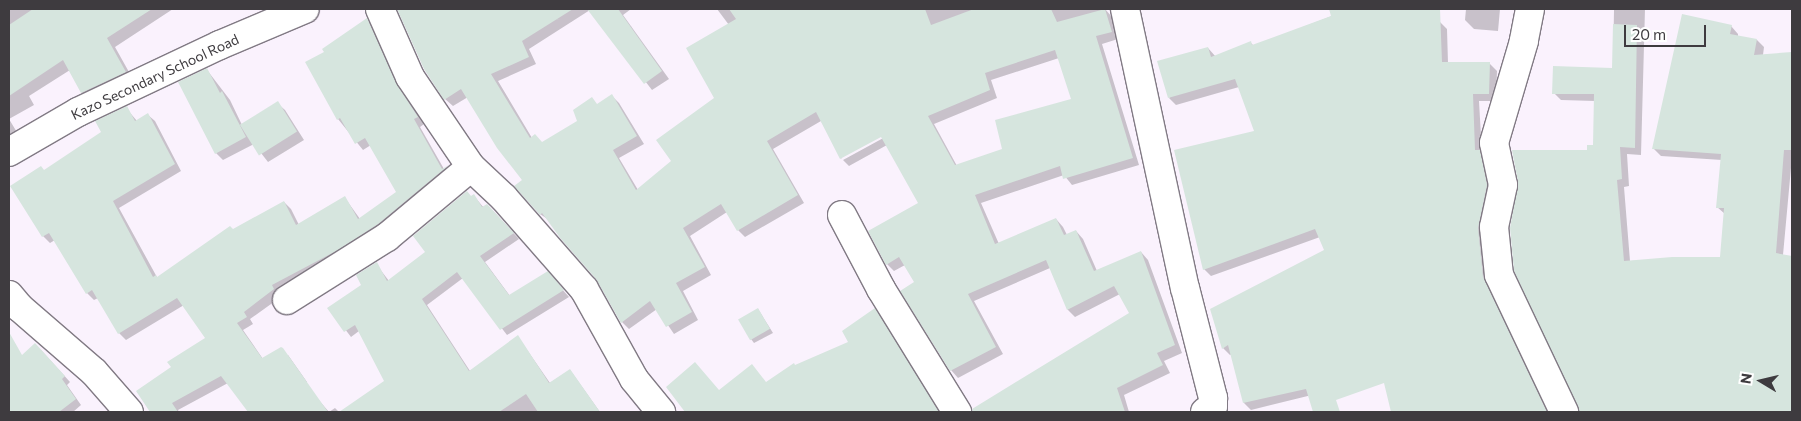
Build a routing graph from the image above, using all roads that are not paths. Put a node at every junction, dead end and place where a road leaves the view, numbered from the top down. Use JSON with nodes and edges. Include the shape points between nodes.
{"nodes":[{"id":1,"x":305,"y":9,"type":"edge"},
{"id":2,"x":380,"y":9,"type":"edge"},
{"id":3,"x":1125,"y":9,"type":"edge"},
{"id":4,"x":1530,"y":9,"type":"edge"},
{"id":5,"x":9,"y":152,"type":"edge"},
{"id":6,"x":471,"y":167,"type":"junction"},
{"id":7,"x":842,"y":215,"type":"dead end"},
{"id":8,"x":9,"y":295,"type":"edge"},
{"id":9,"x":287,"y":300,"type":"dead end"},
{"id":10,"x":129,"y":412,"type":"edge"},
{"id":11,"x":662,"y":412,"type":"edge"},
{"id":12,"x":957,"y":412,"type":"edge"},
{"id":13,"x":1205,"y":412,"type":"edge"},
{"id":14,"x":1564,"y":412,"type":"edge"}],
"edges":[{"from":1,"to":5,"type":"street","name":"Kazo Secondary School Road","via":[[78,112]]},
{"from":2,"to":6,"type":"street","via":[[410,78]]},
{"from":3,"to":13,"type":"street","via":[[1185,288],[1213,398],[1213,406]]},
{"from":4,"to":14,"type":"street","via":[[1524,41],[1494,143],[1503,185],[1494,227],[1498,275]]},
{"from":6,"to":9,"type":"street","via":[[387,237]]},
{"from":6,"to":11,"type":"street","via":[[504,198],[584,288],[634,379]]},
{"from":7,"to":12,"type":"street","via":[[881,289]]},
{"from":8,"to":10,"type":"street","via":[[94,372]]}]}
